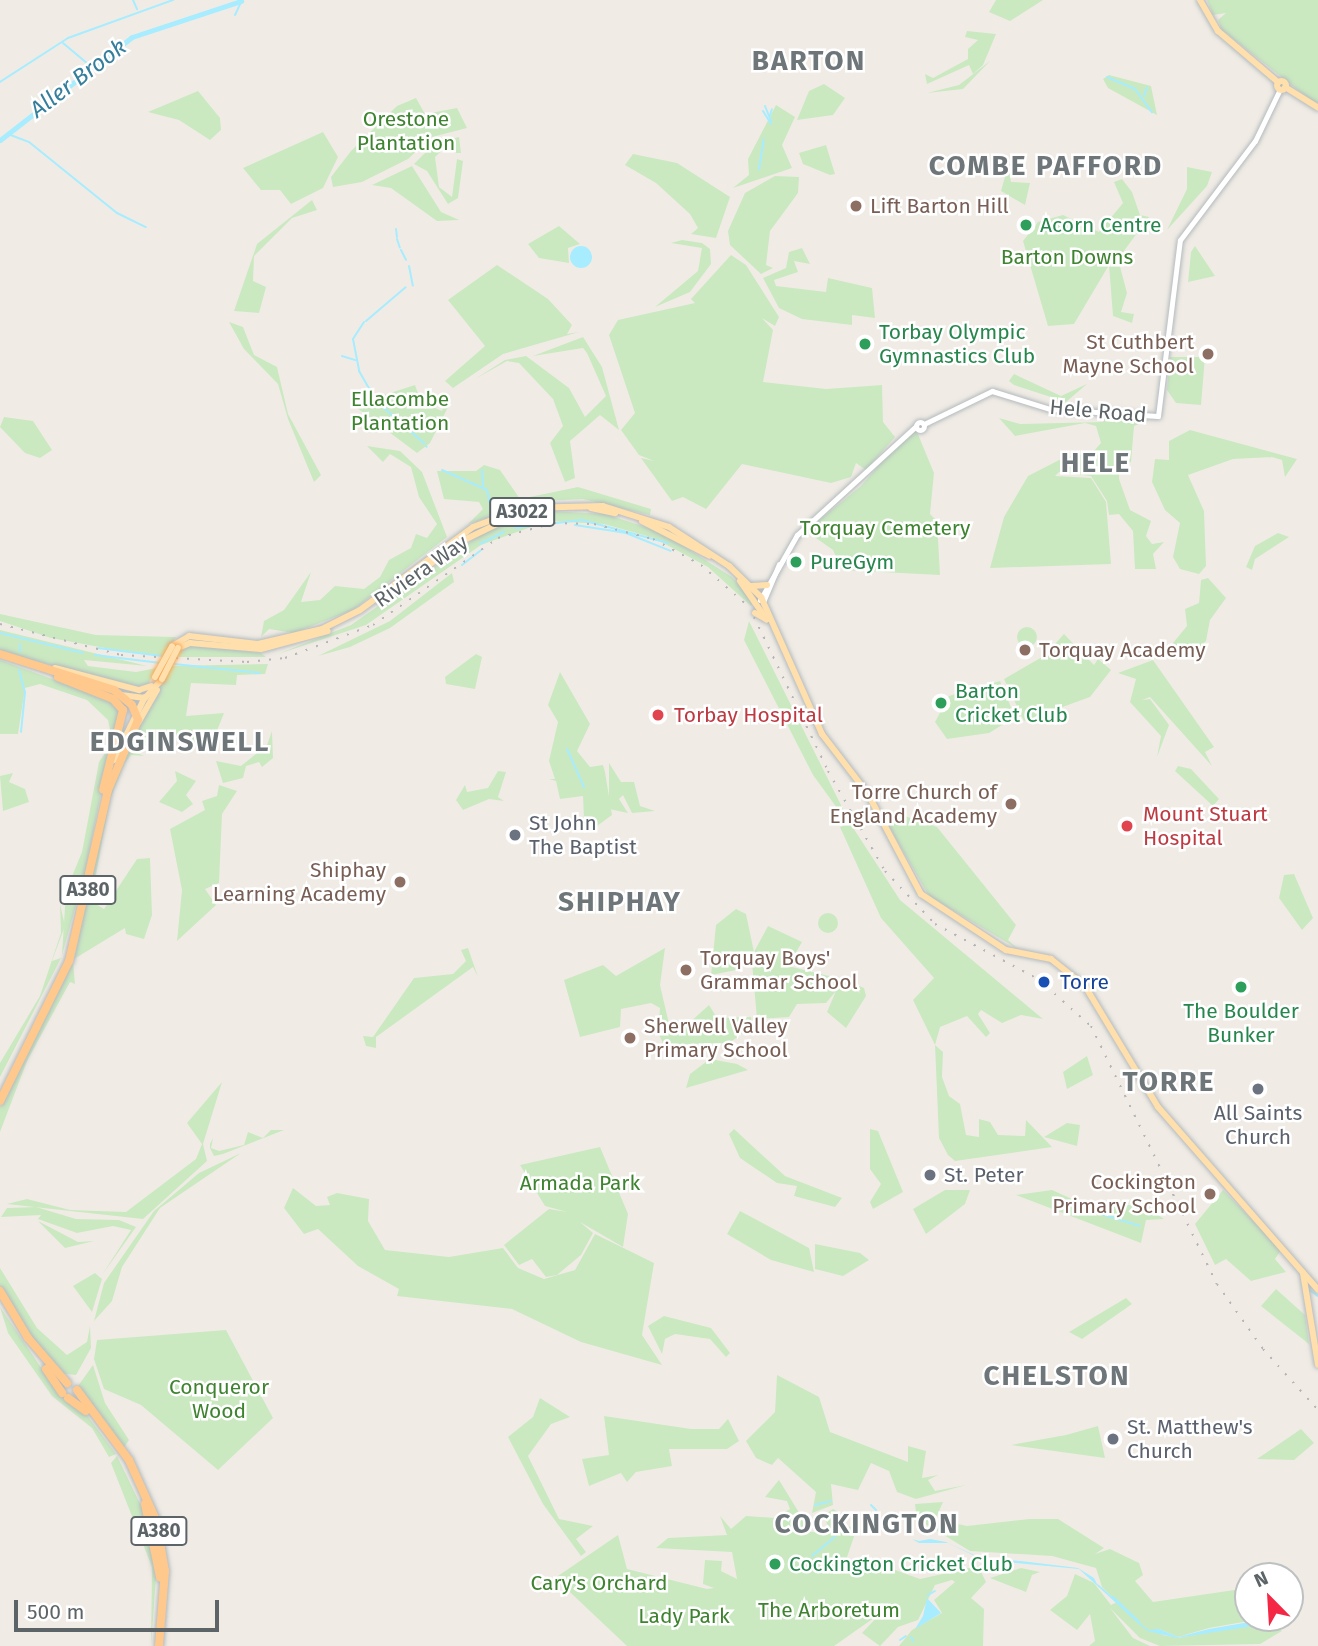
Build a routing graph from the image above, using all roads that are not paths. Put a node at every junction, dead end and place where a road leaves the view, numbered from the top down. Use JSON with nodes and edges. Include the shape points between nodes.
{"nodes":[{"id":1,"x":1200,"y":0,"type":"edge"},
{"id":2,"x":1281,"y":86,"type":"junction"},
{"id":3,"x":1318,"y":108,"type":"edge"},
{"id":4,"x":653,"y":520,"type":"junction"},
{"id":5,"x":681,"y":526,"type":"dead end"},
{"id":6,"x":452,"y":534,"type":"dead end"},
{"id":7,"x":779,"y":564,"type":"junction"},
{"id":8,"x":400,"y":580,"type":"junction"},
{"id":9,"x":766,"y":585,"type":"junction"},
{"id":10,"x":750,"y":586,"type":"junction"},
{"id":11,"x":761,"y":602,"type":"junction"},
{"id":12,"x":755,"y":613,"type":"dead end"},
{"id":13,"x":768,"y":621,"type":"junction"},
{"id":14,"x":180,"y":642,"type":"junction"},
{"id":15,"x":258,"y":644,"type":"junction"},
{"id":16,"x":270,"y":645,"type":"dead end"},
{"id":17,"x":788,"y":651,"type":"junction"},
{"id":18,"x":0,"y":656,"type":"edge"},
{"id":19,"x":40,"y":668,"type":"junction"},
{"id":20,"x":61,"y":678,"type":"junction"},
{"id":21,"x":159,"y":678,"type":"junction"},
{"id":22,"x":151,"y":685,"type":"junction"},
{"id":23,"x":122,"y":695,"type":"junction"},
{"id":24,"x":145,"y":698,"type":"junction"},
{"id":25,"x":137,"y":713,"type":"junction"},
{"id":26,"x":137,"y":725,"type":"junction"},
{"id":27,"x":124,"y":738,"type":"junction"},
{"id":28,"x":118,"y":752,"type":"junction"},
{"id":29,"x":1016,"y":955,"type":"junction"},
{"id":30,"x":1058,"y":965,"type":"junction"},
{"id":31,"x":0,"y":1088,"type":"edge"},
{"id":32,"x":0,"y":1101,"type":"edge"},
{"id":33,"x":1299,"y":1265,"type":"junction"},
{"id":34,"x":1318,"y":1290,"type":"edge"},
{"id":35,"x":0,"y":1291,"type":"edge"},
{"id":36,"x":0,"y":1302,"type":"edge"},
{"id":37,"x":1318,"y":1365,"type":"edge"},
{"id":38,"x":67,"y":1383,"type":"junction"},
{"id":39,"x":77,"y":1390,"type":"junction"},
{"id":40,"x":65,"y":1395,"type":"junction"},
{"id":41,"x":157,"y":1646,"type":"edge"}],
"edges":[{"from":1,"to":2,"type":"main road","via":[[1218,31]]},
{"from":2,"to":3,"type":"main road"},
{"from":2,"to":7,"type":"main road","name":"Hele Road","via":[[1255,141],[1180,240],[1158,416],[1049,409],[992,391],[916,426],[804,528]]},
{"from":4,"to":5,"type":"main road"},
{"from":4,"to":8,"type":"main road","name":"Riviera Way","number":"A3022","via":[[585,503],[524,508],[473,527]]},
{"from":4,"to":10,"type":"main road","name":"Riviera Way","number":"A3022","via":[[703,547]]},
{"from":6,"to":8,"type":"main road","name":"Riviera Way"},
{"from":7,"to":9,"type":"main road"},
{"from":7,"to":11,"type":"main road"},
{"from":8,"to":15,"type":"main road","name":"Riviera Way","number":"A3022","via":[[337,623]]},
{"from":9,"to":10,"type":"main road"},
{"from":9,"to":11,"type":"main road"},
{"from":10,"to":11,"type":"main road","name":"Riviera Way","number":"A3022"},
{"from":11,"to":13,"type":"main road","number":"A3022"},
{"from":11,"to":14,"type":"main road","name":"Riviera Way","number":"A3022","via":[[708,555],[657,527],[609,512],[557,507],[487,526],[360,614],[319,635],[250,650]]},
{"from":11,"to":17,"type":"main road","number":"A3022"},
{"from":12,"to":13,"type":"main road"},
{"from":13,"to":17,"type":"main road","number":"A3022"},
{"from":14,"to":15,"type":"main road","name":"Riviera Way","number":"A3022"},
{"from":14,"to":21,"type":"main road","bridge":true},
{"from":15,"to":16,"type":"main road","number":"A3022"},
{"from":17,"to":29,"type":"main road","number":"A3022","via":[[822,734],[863,785],[921,894]]},
{"from":18,"to":19,"type":"highway","number":"A380"},
{"from":18,"to":19,"type":"highway","number":"A380"},
{"from":19,"to":20,"type":"highway","number":"A380"},
{"from":19,"to":22,"type":"main road","via":[[139,690]]},
{"from":19,"to":23,"type":"highway","number":"A380"},
{"from":20,"to":23,"type":"main road"},
{"from":20,"to":27,"type":"highway","number":"A380","via":[[118,703],[125,720]]},
{"from":21,"to":22,"type":"main road"},
{"from":21,"to":24,"type":"main road"},
{"from":21,"to":26,"type":"main road"},
{"from":22,"to":24,"type":"main road"},
{"from":23,"to":24,"type":"main road"},
{"from":23,"to":25,"type":"highway"},
{"from":24,"to":25,"type":"main road"},
{"from":25,"to":26,"type":"highway","number":"A380"},
{"from":25,"to":27,"type":"main road"},
{"from":26,"to":27,"type":"highway","number":"A380"},
{"from":27,"to":28,"type":"highway","number":"A380"},
{"from":28,"to":31,"type":"highway","number":"A380","via":[[109,771],[61,972]]},
{"from":28,"to":32,"type":"highway","number":"A380","via":[[69,961]]},
{"from":29,"to":30,"type":"main road","number":"A3022"},
{"from":29,"to":30,"type":"main road","number":"A3022"},
{"from":30,"to":33,"type":"main road","number":"A3022","via":[[1099,1003],[1158,1107]]},
{"from":33,"to":34,"type":"main road","number":"A3022"},
{"from":33,"to":37,"type":"main road","via":[[1312,1355]]},
{"from":35,"to":38,"type":"highway","via":[[28,1338]]},
{"from":36,"to":40,"type":"highway","number":"A380"},
{"from":38,"to":39,"type":"highway"},
{"from":38,"to":40,"type":"highway"},
{"from":39,"to":40,"type":"highway"},
{"from":39,"to":41,"type":"highway","number":"A380","via":[[129,1460],[156,1520],[164,1571]]},
{"from":40,"to":41,"type":"highway","number":"A380","via":[[117,1452],[148,1512],[160,1576]]}]}
